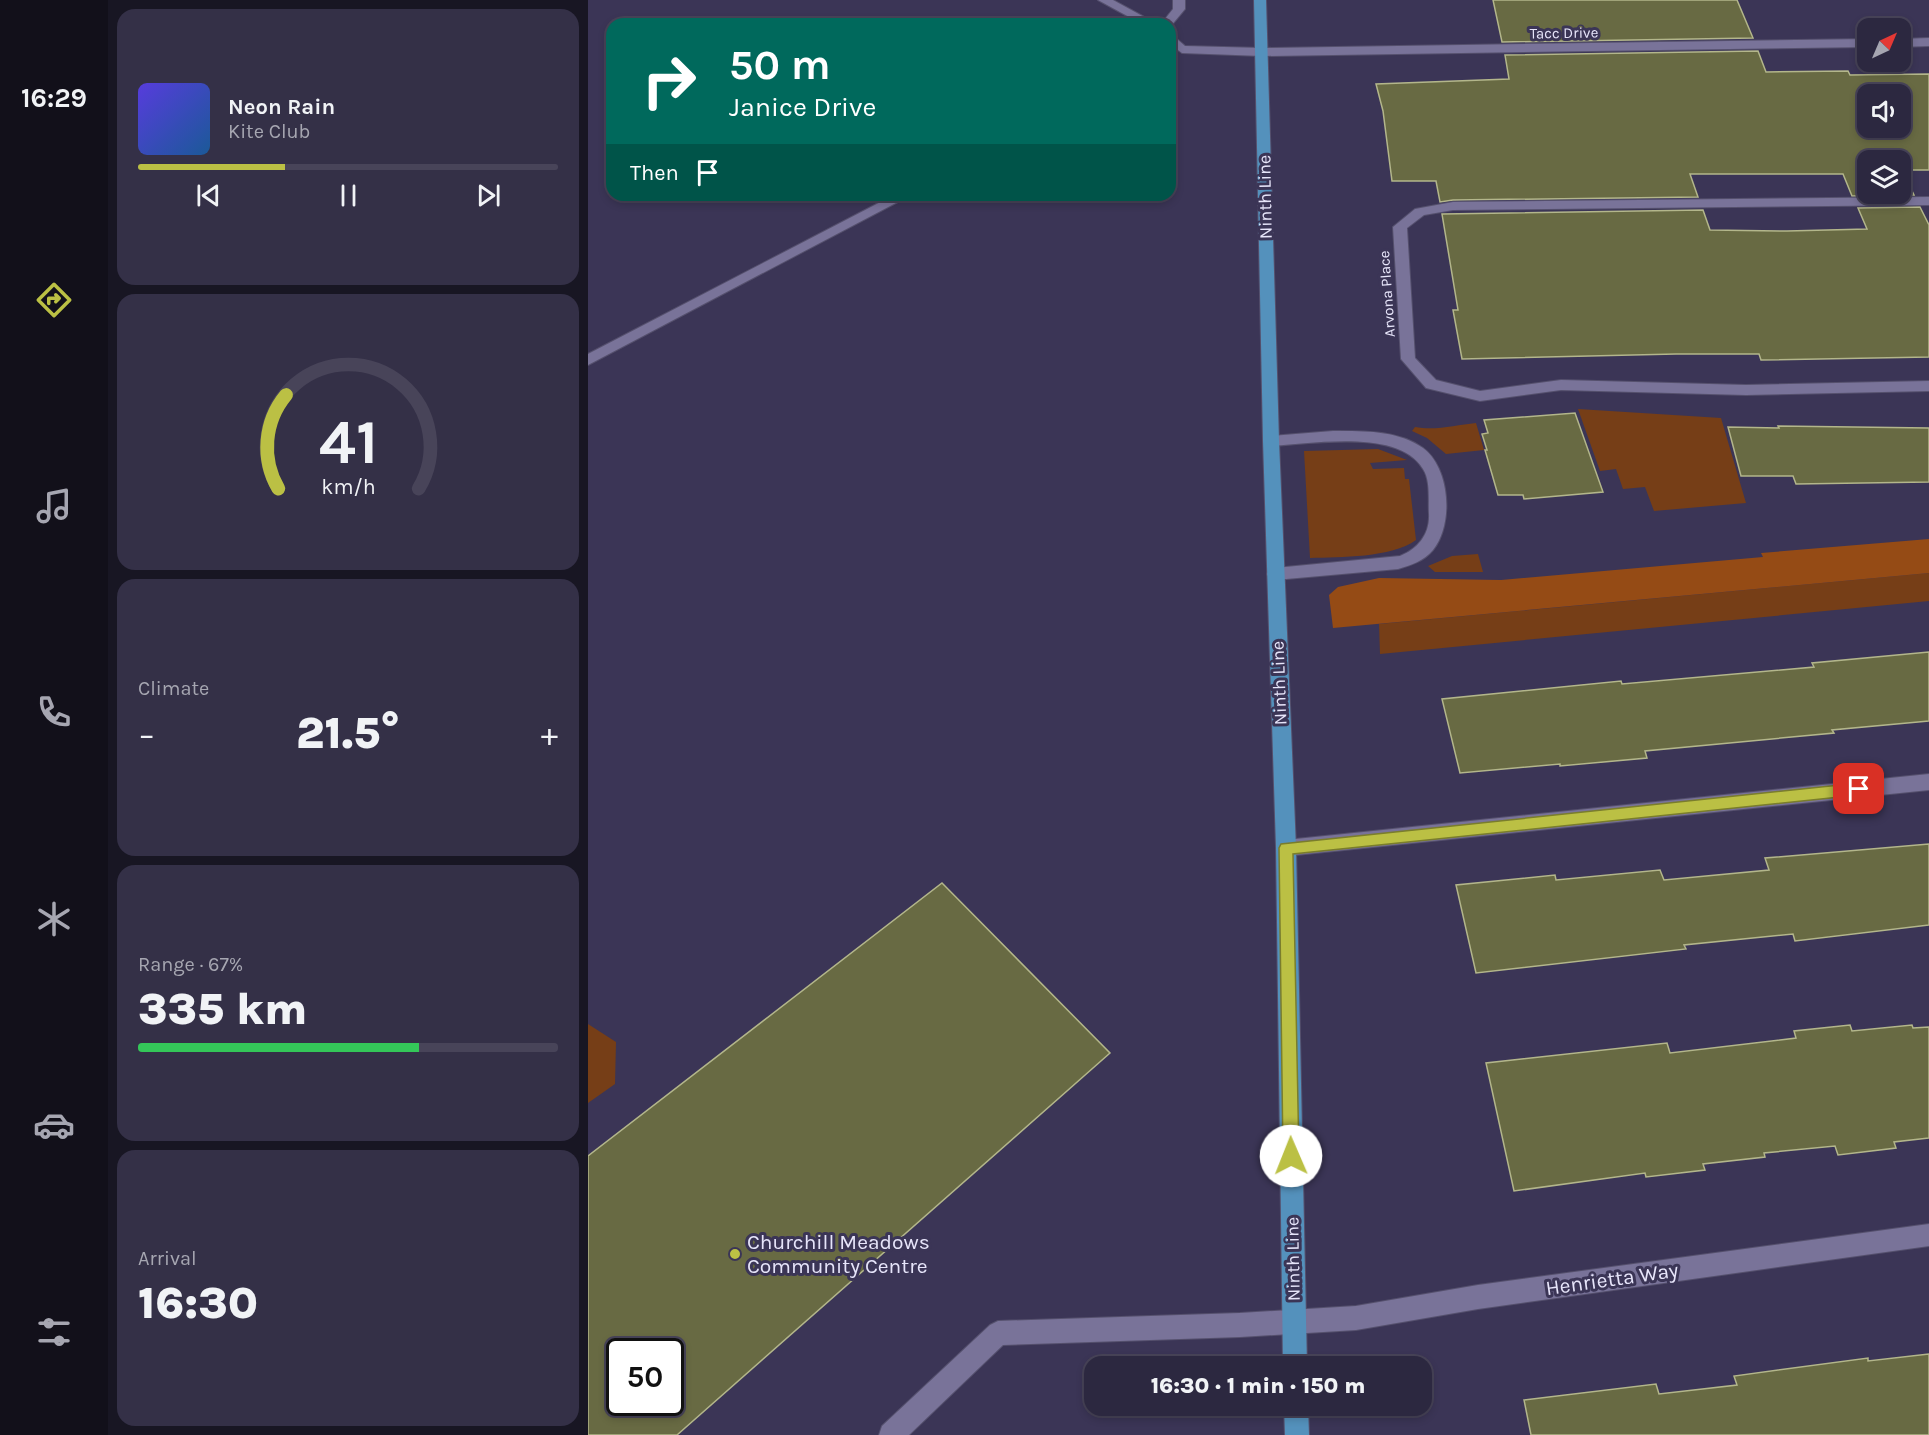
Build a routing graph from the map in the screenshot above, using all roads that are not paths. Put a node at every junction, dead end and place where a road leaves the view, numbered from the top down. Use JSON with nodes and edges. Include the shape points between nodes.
{"nodes":[{"id":1,"x":1104,"y":0,"type":"edge"},
{"id":2,"x":1179,"y":0,"type":"edge"},
{"id":3,"x":1260,"y":0,"type":"edge"},
{"id":4,"x":1117,"y":4,"type":"edge"},
{"id":5,"x":1141,"y":18,"type":"edge"},
{"id":6,"x":1172,"y":18,"type":"edge"},
{"id":7,"x":1929,"y":42,"type":"edge"},
{"id":8,"x":1857,"y":43,"type":"edge"},
{"id":9,"x":1911,"y":43,"type":"edge"},
{"id":10,"x":1176,"y":44,"type":"edge"},
{"id":11,"x":1182,"y":50,"type":"junction"},
{"id":12,"x":1262,"y":52,"type":"junction"},
{"id":13,"x":1176,"y":53,"type":"edge"},
{"id":14,"x":893,"y":201,"type":"edge"},
{"id":15,"x":1929,"y":201,"type":"edge"},
{"id":16,"x":588,"y":360,"type":"edge"},
{"id":17,"x":1929,"y":386,"type":"edge"},
{"id":18,"x":1271,"y":441,"type":"junction"},
{"id":19,"x":1275,"y":574,"type":"junction"},
{"id":20,"x":1929,"y":782,"type":"edge"},
{"id":21,"x":1286,"y":848,"type":"junction"},
{"id":22,"x":1929,"y":1235,"type":"edge"},
{"id":23,"x":1294,"y":1321,"type":"junction"},
{"id":24,"x":1295,"y":1356,"type":"edge"},
{"id":25,"x":1296,"y":1416,"type":"edge"},
{"id":26,"x":891,"y":1435,"type":"edge"},
{"id":27,"x":1297,"y":1435,"type":"edge"}],
"edges":[{"from":1,"to":4,"type":"street"},
{"from":2,"to":6,"type":"street","via":[[1179,9]]},
{"from":3,"to":12,"type":"main road","name":"Ninth Line"},
{"from":4,"to":5,"type":"street"},
{"from":7,"to":9,"type":"street"},
{"from":8,"to":12,"type":"street","name":"Tacc Drive"},
{"from":10,"to":11,"type":"street"},
{"from":11,"to":12,"type":"street","name":"Tacc Drive"},
{"from":11,"to":13,"type":"street"},
{"from":12,"to":18,"type":"main road","name":"Ninth Line"},
{"from":14,"to":16,"type":"street"},
{"from":15,"to":17,"type":"street","name":"Arvona Place","via":[[1453,207],[1420,212],[1400,227],[1408,359],[1431,384],[1480,396],[1561,386],[1746,390]]},
{"from":18,"to":19,"type":"main road","name":"Ninth Line"},
{"from":18,"to":19,"type":"street","via":[[1375,438],[1406,447],[1421,455],[1432,469],[1438,522],[1435,534],[1421,552],[1397,564]]},
{"from":19,"to":21,"type":"main road","name":"Ninth Line"},
{"from":20,"to":21,"type":"street"},
{"from":21,"to":23,"type":"main road","name":"Ninth Line"},
{"from":22,"to":23,"type":"street","name":"Henrietta Way","via":[[1478,1297],[1356,1318]]},
{"from":23,"to":24,"type":"main road","name":"Ninth Line"},
{"from":23,"to":26,"type":"street","name":"Henrietta Way","via":[[998,1333]]},
{"from":25,"to":27,"type":"main road"}]}
